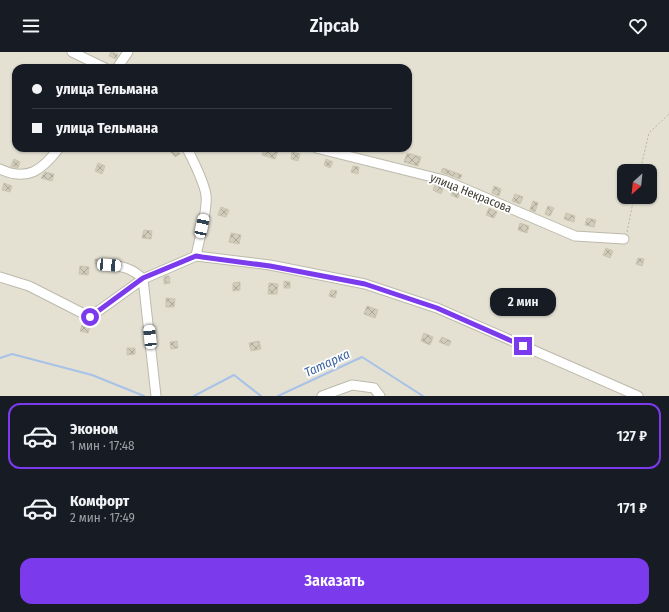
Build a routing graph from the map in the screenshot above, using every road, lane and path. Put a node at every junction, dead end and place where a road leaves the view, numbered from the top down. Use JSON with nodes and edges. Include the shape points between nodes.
{"nodes":[{"id":1,"x":72,"y":52,"type":"edge"},
{"id":2,"x":128,"y":52,"type":"edge"},
{"id":3,"x":97,"y":64,"type":"edge"},
{"id":4,"x":120,"y":64,"type":"edge"},
{"id":5,"x":669,"y":114,"type":"edge"},
{"id":6,"x":55,"y":152,"type":"edge"},
{"id":7,"x":190,"y":152,"type":"edge"},
{"id":8,"x":332,"y":152,"type":"edge"},
{"id":9,"x":642,"y":164,"type":"edge"},
{"id":10,"x":0,"y":169,"type":"edge"},
{"id":11,"x":633,"y":204,"type":"edge"},
{"id":12,"x":624,"y":239,"type":"joint"},
{"id":13,"x":196,"y":256,"type":"junction"},
{"id":14,"x":109,"y":265,"type":"dead end"},
{"id":15,"x":0,"y":277,"type":"edge"},
{"id":16,"x":143,"y":278,"type":"junction"},
{"id":17,"x":156,"y":396,"type":"edge"},
{"id":18,"x":322,"y":396,"type":"edge"},
{"id":19,"x":380,"y":396,"type":"edge"},
{"id":20,"x":638,"y":396,"type":"edge"}],
"edges":[{"from":1,"to":3,"type":"street"},
{"from":2,"to":4,"type":"street"},
{"from":5,"to":9,"type":"path","via":[[649,132]]},
{"from":6,"to":10,"type":"street","via":[[32,174],[19,175]]},
{"from":7,"to":13,"type":"street","via":[[206,195]]},
{"from":8,"to":12,"type":"street","name":"улица Некрасова","via":[[444,180],[575,236]]},
{"from":11,"to":12,"type":"path"},
{"from":13,"to":16,"type":"street"},
{"from":13,"to":20,"type":"street","via":[[270,266],[365,284],[437,308]]},
{"from":14,"to":16,"type":"street","via":[[135,271]]},
{"from":15,"to":16,"type":"street","via":[[29,286],[90,317]]},
{"from":16,"to":17,"type":"street"},
{"from":18,"to":19,"type":"street","via":[[352,385],[374,388]]}]}
